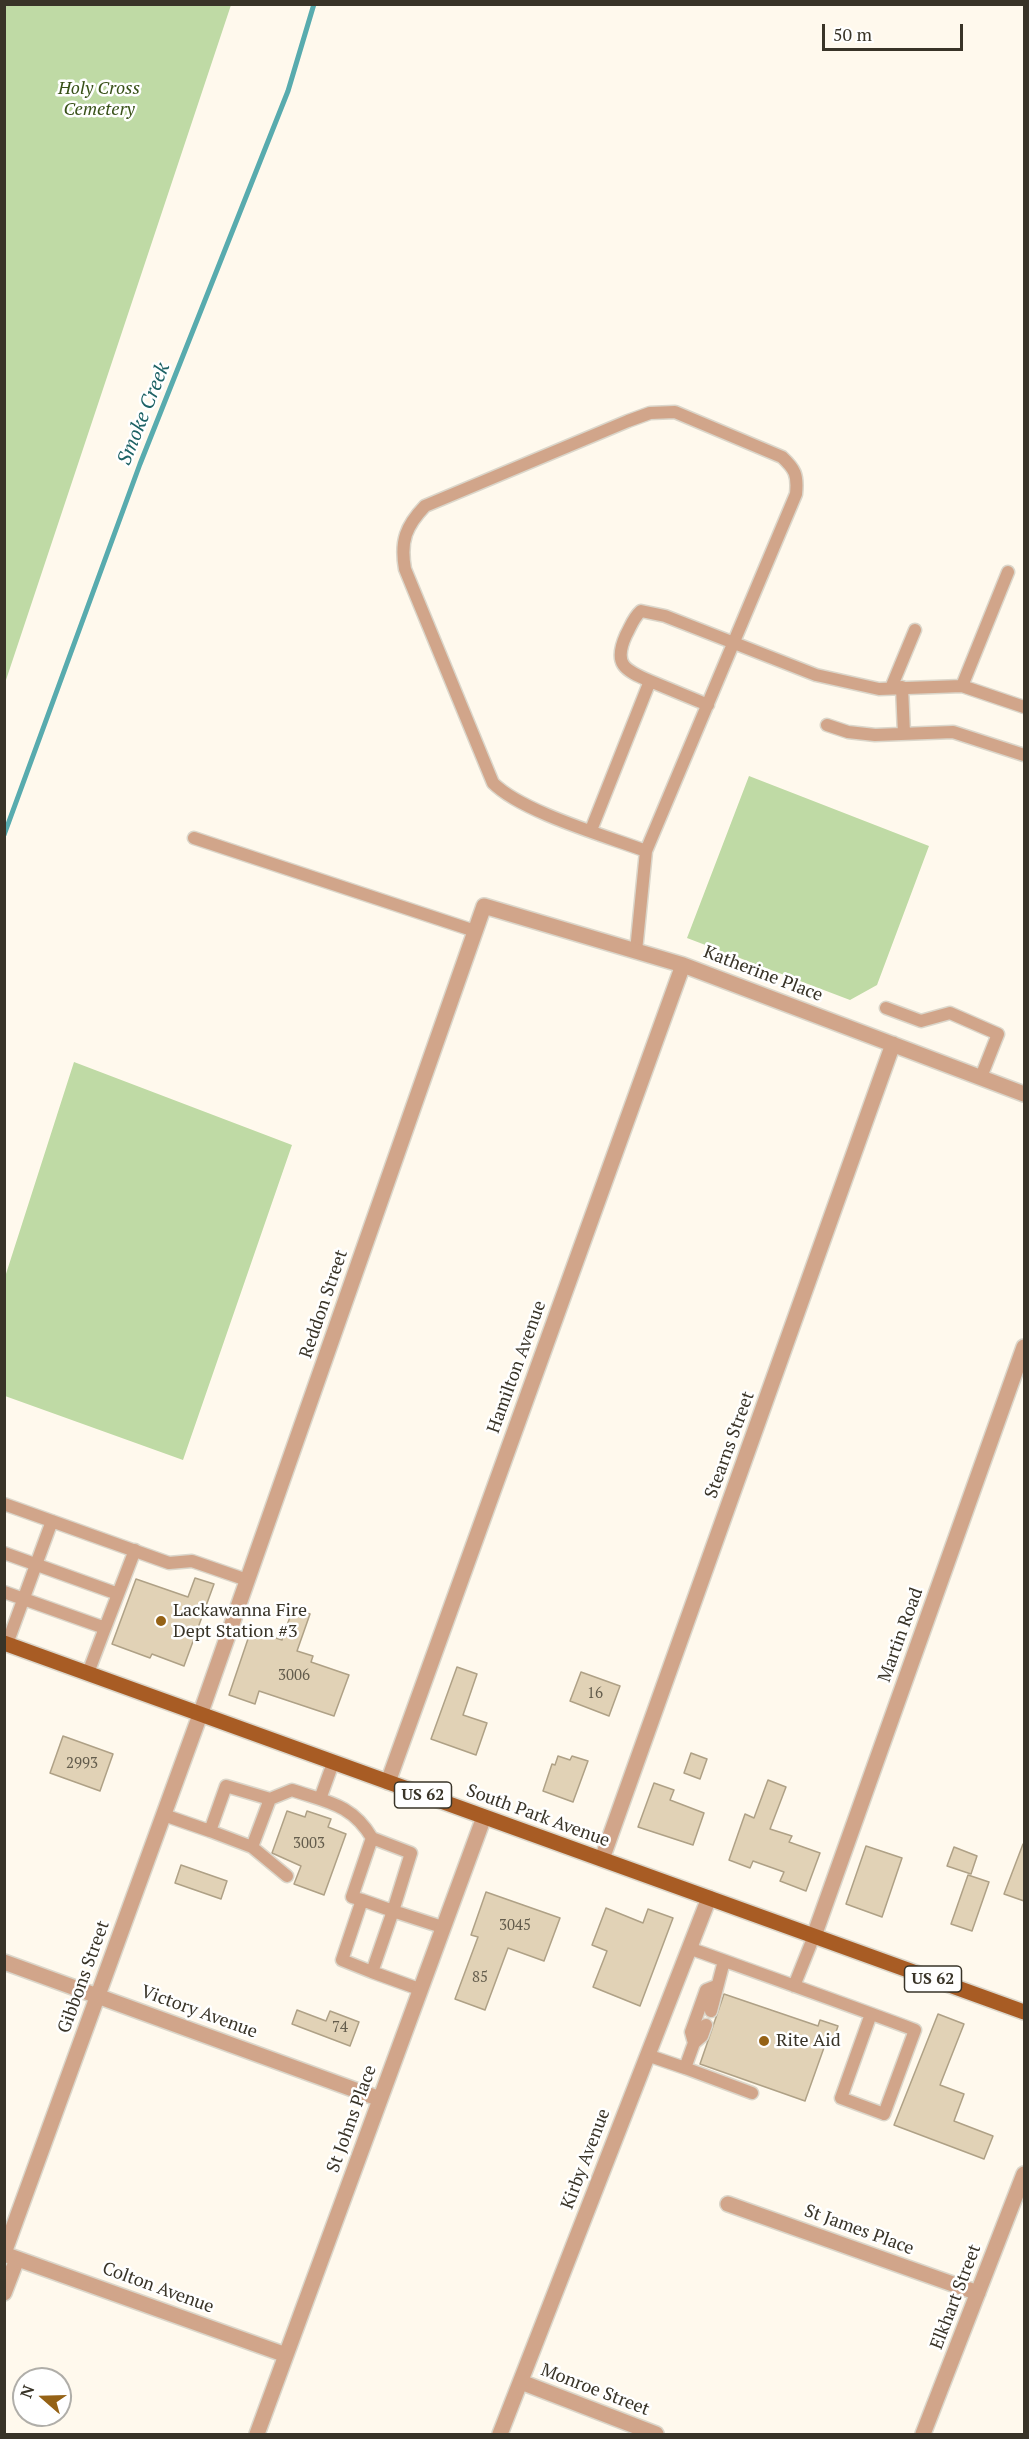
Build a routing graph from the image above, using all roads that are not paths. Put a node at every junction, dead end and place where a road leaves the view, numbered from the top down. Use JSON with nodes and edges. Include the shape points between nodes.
{"nodes":[{"id":1,"x":1008,"y":572,"type":"dead end"},
{"id":2,"x":915,"y":630,"type":"dead end"},
{"id":3,"x":734,"y":643,"type":"junction"},
{"id":4,"x":650,"y":681,"type":"junction"},
{"id":5,"x":962,"y":686,"type":"junction"},
{"id":6,"x":896,"y":688,"type":"junction"},
{"id":7,"x":708,"y":705,"type":"junction"},
{"id":8,"x":1024,"y":707,"type":"edge"},
{"id":9,"x":827,"y":725,"type":"dead end"},
{"id":10,"x":904,"y":734,"type":"junction"},
{"id":11,"x":1024,"y":755,"type":"edge"},
{"id":12,"x":591,"y":830,"type":"junction"},
{"id":13,"x":194,"y":838,"type":"dead end"},
{"id":14,"x":646,"y":851,"type":"junction"},
{"id":15,"x":484,"y":906,"type":"joint"},
{"id":16,"x":475,"y":931,"type":"junction"},
{"id":17,"x":636,"y":951,"type":"junction"},
{"id":18,"x":683,"y":965,"type":"junction"},
{"id":19,"x":886,"y":1008,"type":"dead end"},
{"id":20,"x":893,"y":1044,"type":"junction"},
{"id":21,"x":981,"y":1077,"type":"junction"},
{"id":22,"x":1024,"y":1094,"type":"edge"},
{"id":23,"x":1024,"y":1347,"type":"edge"},
{"id":24,"x":4,"y":1504,"type":"edge"},
{"id":25,"x":52,"y":1521,"type":"junction"},
{"id":26,"x":135,"y":1550,"type":"junction"},
{"id":27,"x":4,"y":1554,"type":"edge"},
{"id":28,"x":36,"y":1565,"type":"junction"},
{"id":29,"x":247,"y":1580,"type":"junction"},
{"id":30,"x":4,"y":1592,"type":"edge"},
{"id":31,"x":118,"y":1594,"type":"junction"},
{"id":32,"x":23,"y":1599,"type":"junction"},
{"id":33,"x":105,"y":1628,"type":"junction"},
{"id":34,"x":6,"y":1643,"type":"edge"},
{"id":35,"x":88,"y":1673,"type":"junction"},
{"id":36,"x":200,"y":1715,"type":"junction"},
{"id":37,"x":333,"y":1763,"type":"junction"},
{"id":38,"x":388,"y":1782,"type":"junction"},
{"id":39,"x":270,"y":1799,"type":"junction"},
{"id":40,"x":320,"y":1799,"type":"junction"},
{"id":41,"x":164,"y":1815,"type":"junction"},
{"id":42,"x":484,"y":1817,"type":"junction"},
{"id":43,"x":210,"y":1831,"type":"junction"},
{"id":44,"x":372,"y":1838,"type":"junction"},
{"id":45,"x":252,"y":1846,"type":"junction"},
{"id":46,"x":602,"y":1860,"type":"junction"},
{"id":47,"x":287,"y":1876,"type":"dead end"},
{"id":48,"x":709,"y":1898,"type":"junction"},
{"id":49,"x":362,"y":1900,"type":"junction"},
{"id":50,"x":393,"y":1911,"type":"junction"},
{"id":51,"x":442,"y":1927,"type":"junction"},
{"id":52,"x":813,"y":1936,"type":"junction"},
{"id":53,"x":689,"y":1948,"type":"junction"},
{"id":54,"x":724,"y":1961,"type":"junction"},
{"id":55,"x":4,"y":1962,"type":"edge"},
{"id":56,"x":372,"y":1972,"type":"junction"},
{"id":57,"x":716,"y":1986,"type":"junction"},
{"id":58,"x":794,"y":1986,"type":"junction"},
{"id":59,"x":419,"y":1989,"type":"junction"},
{"id":60,"x":98,"y":1996,"type":"junction"},
{"id":61,"x":711,"y":2011,"type":"dead end"},
{"id":62,"x":1024,"y":2012,"type":"edge"},
{"id":63,"x":871,"y":2014,"type":"junction"},
{"id":64,"x":706,"y":2025,"type":"dead end"},
{"id":65,"x":694,"y":2043,"type":"junction"},
{"id":66,"x":647,"y":2055,"type":"junction"},
{"id":67,"x":685,"y":2068,"type":"junction"},
{"id":68,"x":752,"y":2093,"type":"dead end"},
{"id":69,"x":380,"y":2099,"type":"junction"},
{"id":70,"x":1024,"y":2174,"type":"edge"},
{"id":71,"x":728,"y":2204,"type":"dead end"},
{"id":72,"x":9,"y":2255,"type":"edge"},
{"id":73,"x":4,"y":2293,"type":"edge"},
{"id":74,"x":978,"y":2294,"type":"junction"},
{"id":75,"x":286,"y":2355,"type":"junction"},
{"id":76,"x":520,"y":2382,"type":"junction"},
{"id":77,"x":257,"y":2434,"type":"edge"},
{"id":78,"x":500,"y":2434,"type":"edge"},
{"id":79,"x":656,"y":2434,"type":"edge"},
{"id":80,"x":923,"y":2434,"type":"edge"}],
"edges":[{"from":1,"to":5,"type":"lane"},
{"from":2,"to":6,"type":"lane"},
{"from":3,"to":4,"type":"lane","via":[[653,611],[641,611],[635,616],[620,655],[622,665],[630,673]]},
{"from":3,"to":6,"type":"lane","via":[[816,675]]},
{"from":3,"to":7,"type":"lane"},
{"from":3,"to":12,"type":"lane","via":[[796,494],[798,478],[782,457],[675,412],[657,412],[628,421],[425,506],[414,518],[401,550],[405,569],[493,783],[504,795]]},
{"from":4,"to":7,"type":"lane"},
{"from":4,"to":12,"type":"lane"},
{"from":5,"to":6,"type":"lane"},
{"from":5,"to":8,"type":"lane"},
{"from":6,"to":10,"type":"lane"},
{"from":7,"to":14,"type":"lane"},
{"from":9,"to":10,"type":"lane","via":[[857,734]]},
{"from":10,"to":11,"type":"lane","via":[[953,732]]},
{"from":12,"to":14,"type":"lane"},
{"from":13,"to":16,"type":"lane"},
{"from":14,"to":17,"type":"lane"},
{"from":15,"to":16,"type":"street","name":"Reddon Street"},
{"from":15,"to":17,"type":"street","name":"Katherine Place"},
{"from":16,"to":29,"type":"street","name":"Reddon Street"},
{"from":17,"to":18,"type":"street","name":"Katherine Place"},
{"from":18,"to":20,"type":"street","name":"Katherine Place"},
{"from":18,"to":38,"type":"street","name":"Hamilton Avenue"},
{"from":19,"to":21,"type":"lane","via":[[921,1021],[950,1013],[998,1034]]},
{"from":20,"to":21,"type":"street","name":"Katherine Place"},
{"from":20,"to":46,"type":"street","name":"Stearns Street"},
{"from":21,"to":22,"type":"street","name":"Katherine Place"},
{"from":23,"to":52,"type":"street","name":"Martin Road"},
{"from":24,"to":25,"type":"lane"},
{"from":25,"to":26,"type":"lane"},
{"from":25,"to":28,"type":"lane"},
{"from":26,"to":29,"type":"lane","via":[[170,1563],[192,1561]]},
{"from":26,"to":31,"type":"lane"},
{"from":27,"to":28,"type":"lane"},
{"from":28,"to":31,"type":"lane"},
{"from":28,"to":32,"type":"lane"},
{"from":29,"to":36,"type":"street","name":"Reddon Street"},
{"from":30,"to":32,"type":"lane"},
{"from":31,"to":33,"type":"lane"},
{"from":32,"to":33,"type":"lane"},
{"from":32,"to":34,"type":"lane"},
{"from":33,"to":35,"type":"lane"},
{"from":34,"to":35,"type":"main road","name":"South Park Avenue","number":"US 62"},
{"from":35,"to":36,"type":"main road","name":"South Park Avenue","number":"US 62"},
{"from":36,"to":37,"type":"main road","name":"South Park Avenue","number":"US 62"},
{"from":36,"to":41,"type":"street","name":"Gibbons Street"},
{"from":37,"to":38,"type":"main road","name":"South Park Avenue","number":"US 62"},
{"from":37,"to":40,"type":"lane"},
{"from":38,"to":42,"type":"main road","name":"South Park Avenue","number":"US 62"},
{"from":39,"to":40,"type":"lane","via":[[292,1790]]},
{"from":39,"to":43,"type":"lane","via":[[226,1785]]},
{"from":39,"to":45,"type":"lane"},
{"from":40,"to":44,"type":"lane","via":[[347,1808],[362,1820]]},
{"from":41,"to":43,"type":"lane"},
{"from":41,"to":60,"type":"street","name":"Gibbons Street"},
{"from":42,"to":46,"type":"main road","name":"South Park Avenue","number":"US 62"},
{"from":42,"to":51,"type":"street","name":"St Johns Place"},
{"from":43,"to":45,"type":"lane"},
{"from":44,"to":49,"type":"lane","via":[[352,1897]]},
{"from":44,"to":50,"type":"lane","via":[[411,1852]]},
{"from":45,"to":47,"type":"lane"},
{"from":46,"to":48,"type":"main road","name":"South Park Avenue","number":"US 62"},
{"from":48,"to":52,"type":"main road","name":"South Park Avenue","number":"US 62"},
{"from":48,"to":53,"type":"street","name":"Kirby Avenue"},
{"from":49,"to":50,"type":"lane"},
{"from":49,"to":56,"type":"lane","via":[[342,1960]]},
{"from":50,"to":51,"type":"lane"},
{"from":50,"to":56,"type":"lane"},
{"from":51,"to":59,"type":"street","name":"St Johns Place"},
{"from":52,"to":58,"type":"lane"},
{"from":52,"to":62,"type":"main road","name":"South Park Avenue","number":"US 62"},
{"from":53,"to":54,"type":"lane"},
{"from":53,"to":66,"type":"street","name":"Kirby Avenue"},
{"from":54,"to":57,"type":"lane"},
{"from":54,"to":58,"type":"lane"},
{"from":55,"to":60,"type":"street","name":"Victory Avenue"},
{"from":56,"to":59,"type":"lane"},
{"from":57,"to":61,"type":"lane"},
{"from":57,"to":65,"type":"lane","via":[[706,1990],[691,2032]]},
{"from":58,"to":63,"type":"lane"},
{"from":59,"to":69,"type":"street","name":"St Johns Place"},
{"from":60,"to":69,"type":"street","name":"Victory Avenue"},
{"from":60,"to":72,"type":"street","name":"Gibbons Street"},
{"from":63,"to":63,"type":"lane","via":[[915,2030],[884,2114],[841,2098]]},
{"from":64,"to":65,"type":"lane"},
{"from":65,"to":67,"type":"lane"},
{"from":66,"to":67,"type":"lane"},
{"from":66,"to":76,"type":"street","name":"Kirby Avenue"},
{"from":67,"to":68,"type":"lane"},
{"from":69,"to":75,"type":"street","name":"St Johns Place"},
{"from":70,"to":74,"type":"street","name":"Elkhart Street"},
{"from":71,"to":74,"type":"street","name":"St James Place"},
{"from":72,"to":73,"type":"street","name":"Gibbons Street"},
{"from":72,"to":75,"type":"street","name":"Colton Avenue"},
{"from":74,"to":80,"type":"street","name":"Elkhart Street"},
{"from":75,"to":77,"type":"street","name":"St Johns Place"},
{"from":76,"to":78,"type":"street","name":"Kirby Avenue"},
{"from":76,"to":79,"type":"street","name":"Monroe Street"}]}
